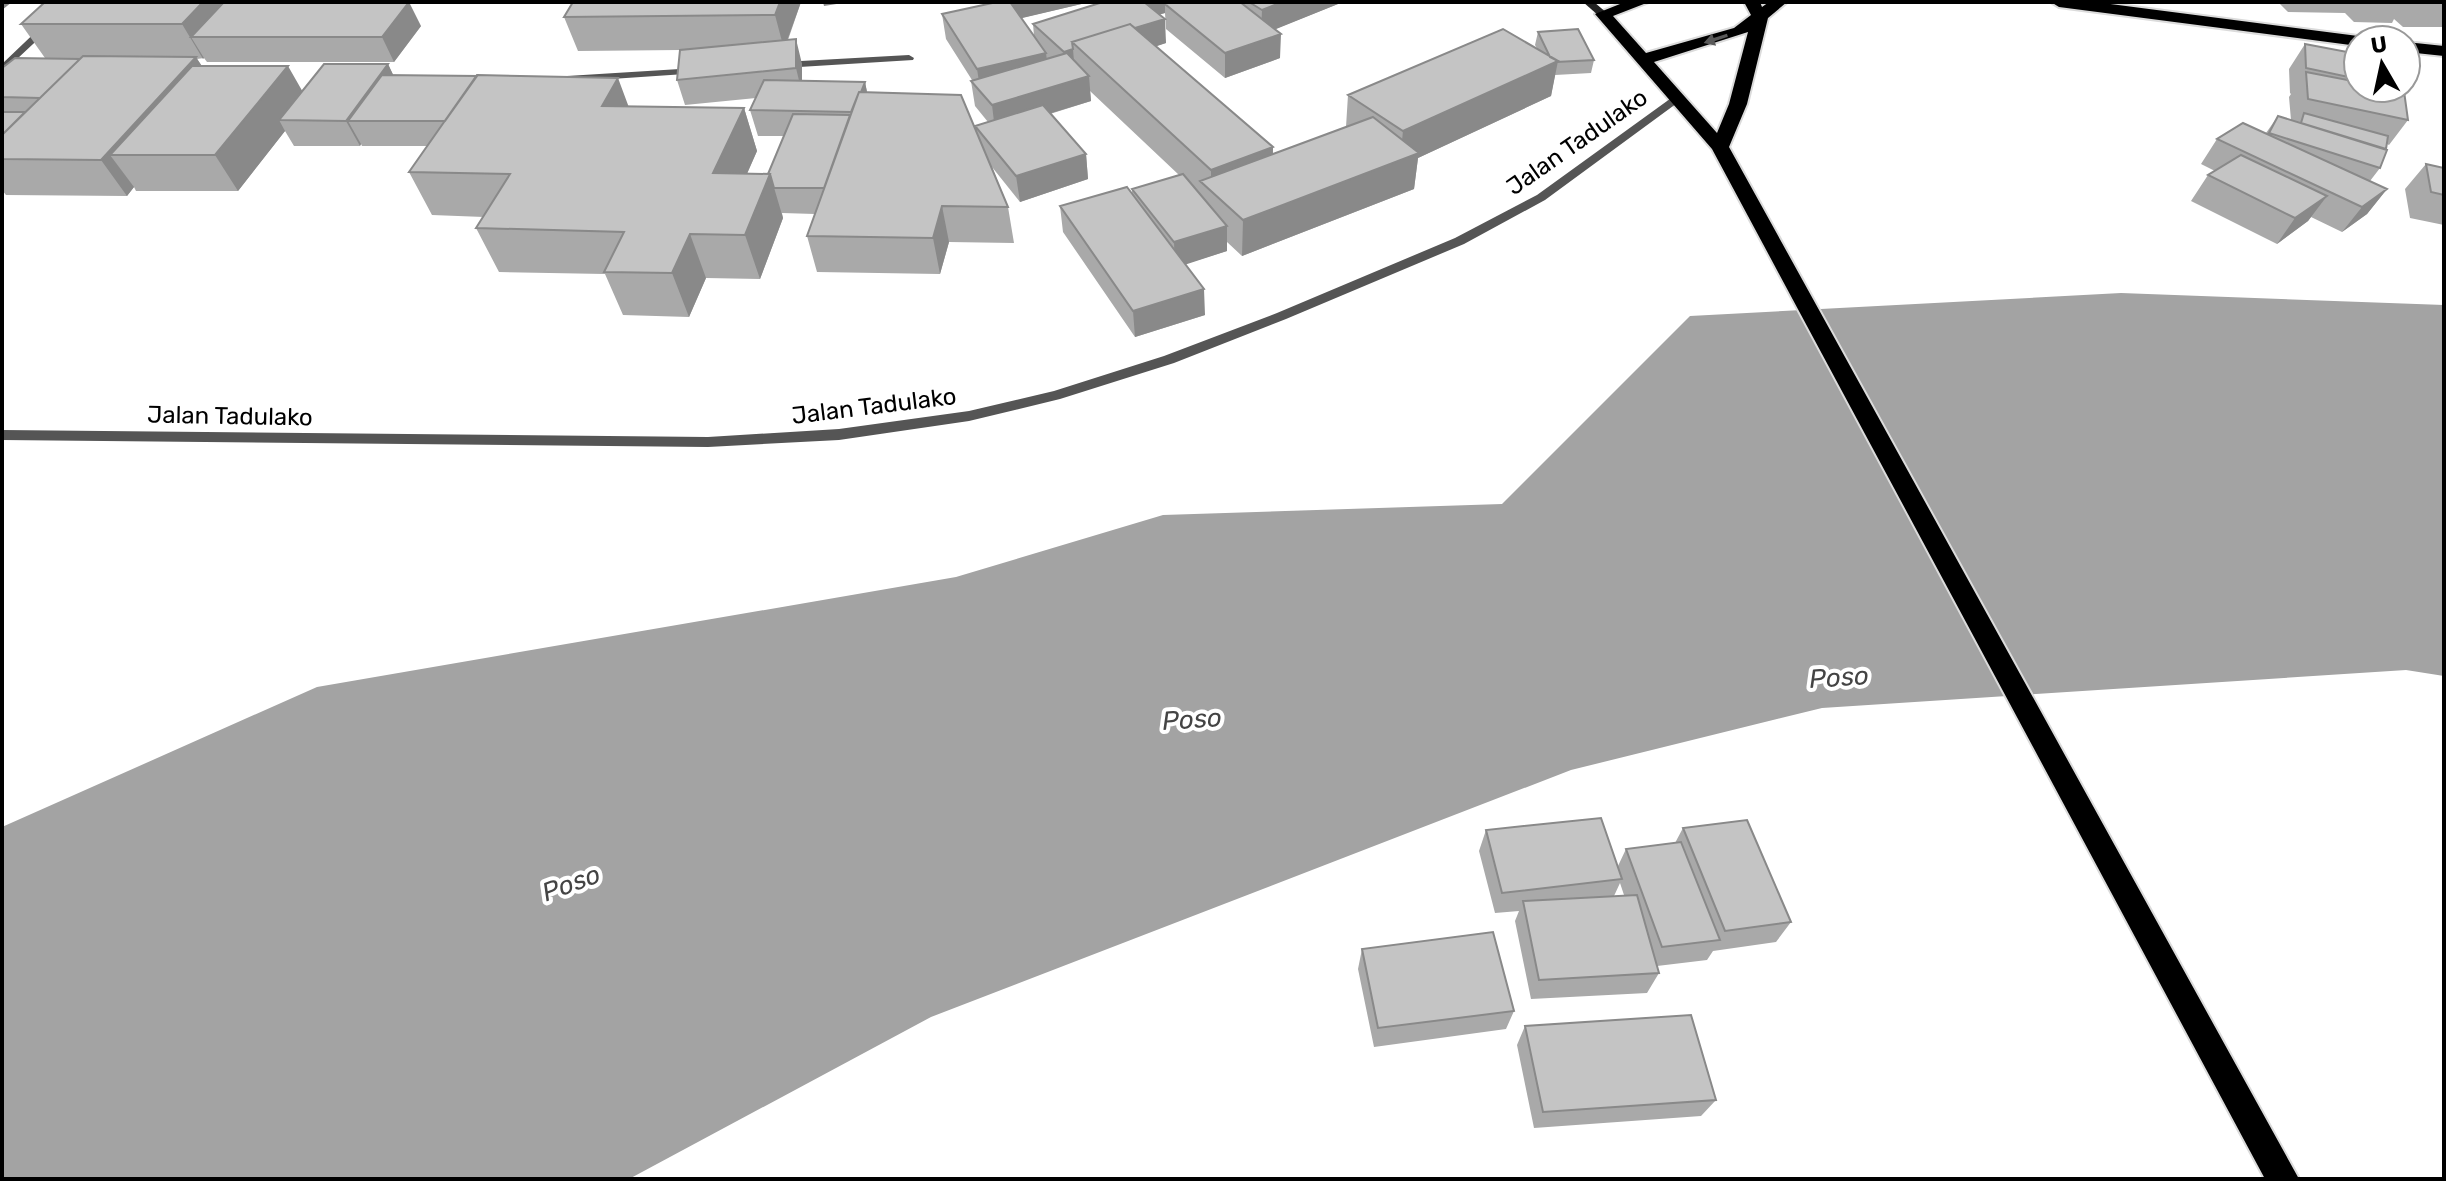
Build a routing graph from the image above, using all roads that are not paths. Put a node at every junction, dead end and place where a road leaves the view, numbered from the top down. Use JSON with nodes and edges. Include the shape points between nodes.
{"nodes":[{"id":1,"x":73,"y":2,"type":"edge"},
{"id":2,"x":1588,"y":2,"type":"edge"},
{"id":3,"x":1641,"y":2,"type":"edge"},
{"id":4,"x":1752,"y":2,"type":"edge"},
{"id":5,"x":1779,"y":2,"type":"edge"},
{"id":6,"x":2059,"y":2,"type":"edge"},
{"id":7,"x":1603,"y":14,"type":"junction"},
{"id":8,"x":1760,"y":18,"type":"junction"},
{"id":9,"x":2342,"y":39,"type":"edge"},
{"id":10,"x":2422,"y":49,"type":"edge"},
{"id":11,"x":2444,"y":51,"type":"edge"},
{"id":12,"x":909,"y":58,"type":"dead end"},
{"id":13,"x":1645,"y":59,"type":"junction"},
{"id":14,"x":771,"y":66,"type":"edge"},
{"id":15,"x":2,"y":70,"type":"edge"},
{"id":16,"x":712,"y":70,"type":"edge"},
{"id":17,"x":2,"y":78,"type":"edge"},
{"id":18,"x":17,"y":78,"type":"edge"},
{"id":19,"x":558,"y":79,"type":"edge"},
{"id":20,"x":1678,"y":98,"type":"junction"},
{"id":21,"x":1720,"y":147,"type":"junction"},
{"id":22,"x":2,"y":435,"type":"edge"},
{"id":23,"x":2283,"y":1179,"type":"edge"}],
"edges":[{"from":1,"to":15,"type":"street"},
{"from":2,"to":7,"type":"main road"},
{"from":3,"to":7,"type":"highway"},
{"from":4,"to":8,"type":"highway"},
{"from":5,"to":8,"type":"highway"},
{"from":6,"to":9,"type":"highway"},
{"from":7,"to":13,"type":"highway"},
{"from":8,"to":13,"type":"highway","one_way":true,"via":[[1726,36]]},
{"from":8,"to":21,"type":"highway","via":[[1738,104]]},
{"from":10,"to":11,"type":"highway"},
{"from":12,"to":14,"type":"street"},
{"from":13,"to":20,"type":"highway"},
{"from":16,"to":19,"type":"street"},
{"from":17,"to":18,"type":"street"},
{"from":20,"to":21,"type":"highway"},
{"from":20,"to":22,"type":"street","name":"Jalan Tadulako","via":[[1556,188],[1475,234],[1160,362],[1055,396],[963,417],[795,440],[708,442]]},
{"from":21,"to":23,"type":"highway"}]}
